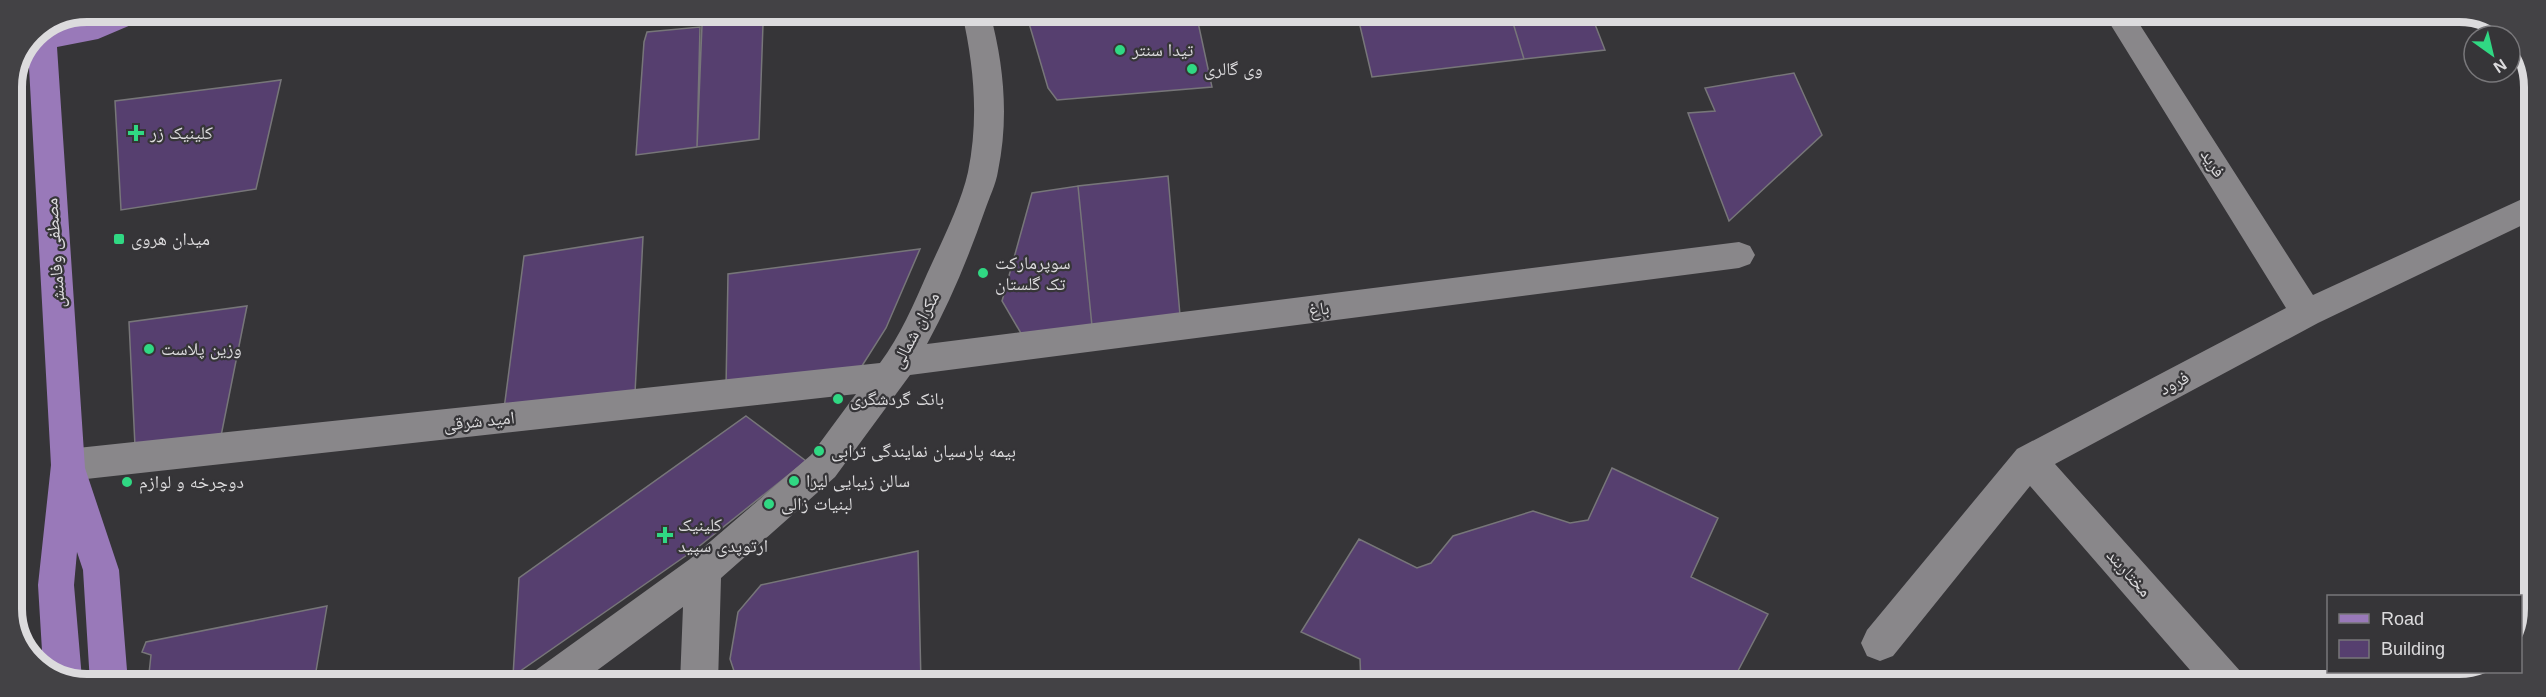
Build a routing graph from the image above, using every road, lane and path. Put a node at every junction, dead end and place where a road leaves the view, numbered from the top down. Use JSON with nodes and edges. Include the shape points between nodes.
{"nodes":[{"id":1,"x":112,"y":22,"type":"edge"},
{"id":2,"x":979,"y":22,"type":"edge"},
{"id":3,"x":2123,"y":22,"type":"edge"},
{"id":4,"x":45,"y":39,"type":"edge"},
{"id":5,"x":37,"y":47,"type":"edge"},
{"id":6,"x":2523,"y":211,"type":"edge"},
{"id":7,"x":1739,"y":255,"type":"dead end"},
{"id":8,"x":2307,"y":313,"type":"junction"},
{"id":9,"x":895,"y":369,"type":"junction"},
{"id":10,"x":2029,"y":460,"type":"junction"},
{"id":11,"x":68,"y":465,"type":"junction"},
{"id":12,"x":704,"y":572,"type":"junction"},
{"id":13,"x":1880,"y":643,"type":"dead end"},
{"id":14,"x":62,"y":670,"type":"edge"},
{"id":15,"x":108,"y":675,"type":"edge"},
{"id":16,"x":560,"y":675,"type":"edge"},
{"id":17,"x":699,"y":675,"type":"edge"},
{"id":18,"x":2220,"y":675,"type":"edge"}],
"edges":[{"from":1,"to":4,"type":"main road","via":[[88,32]]},
{"from":2,"to":9,"type":"street","name":"مکران شمالی","via":[[990,88],[983,173],[923,320]]},
{"from":3,"to":8,"type":"street","name":"فرید"},
{"from":5,"to":11,"type":"main road","name":"مصطفی وفامنش"},
{"from":6,"to":8,"type":"street","name":"فرود"},
{"from":7,"to":9,"type":"street","name":"باغ"},
{"from":8,"to":10,"type":"street","name":"فرود"},
{"from":9,"to":11,"type":"street","name":"امید شرقی"},
{"from":9,"to":12,"type":"street","name":"مکران شمالی","via":[[823,466]]},
{"from":10,"to":13,"type":"street","name":"فرود"},
{"from":10,"to":18,"type":"street","name":"مختاربند"},
{"from":11,"to":14,"type":"main road","name":"مصطفی وفامنش","via":[[56,585]]},
{"from":11,"to":15,"type":"main road","name":"مصطفی وفامنش","via":[[101,570]]},
{"from":12,"to":16,"type":"street","name":"مکران شمالی"},
{"from":12,"to":17,"type":"street"}]}
